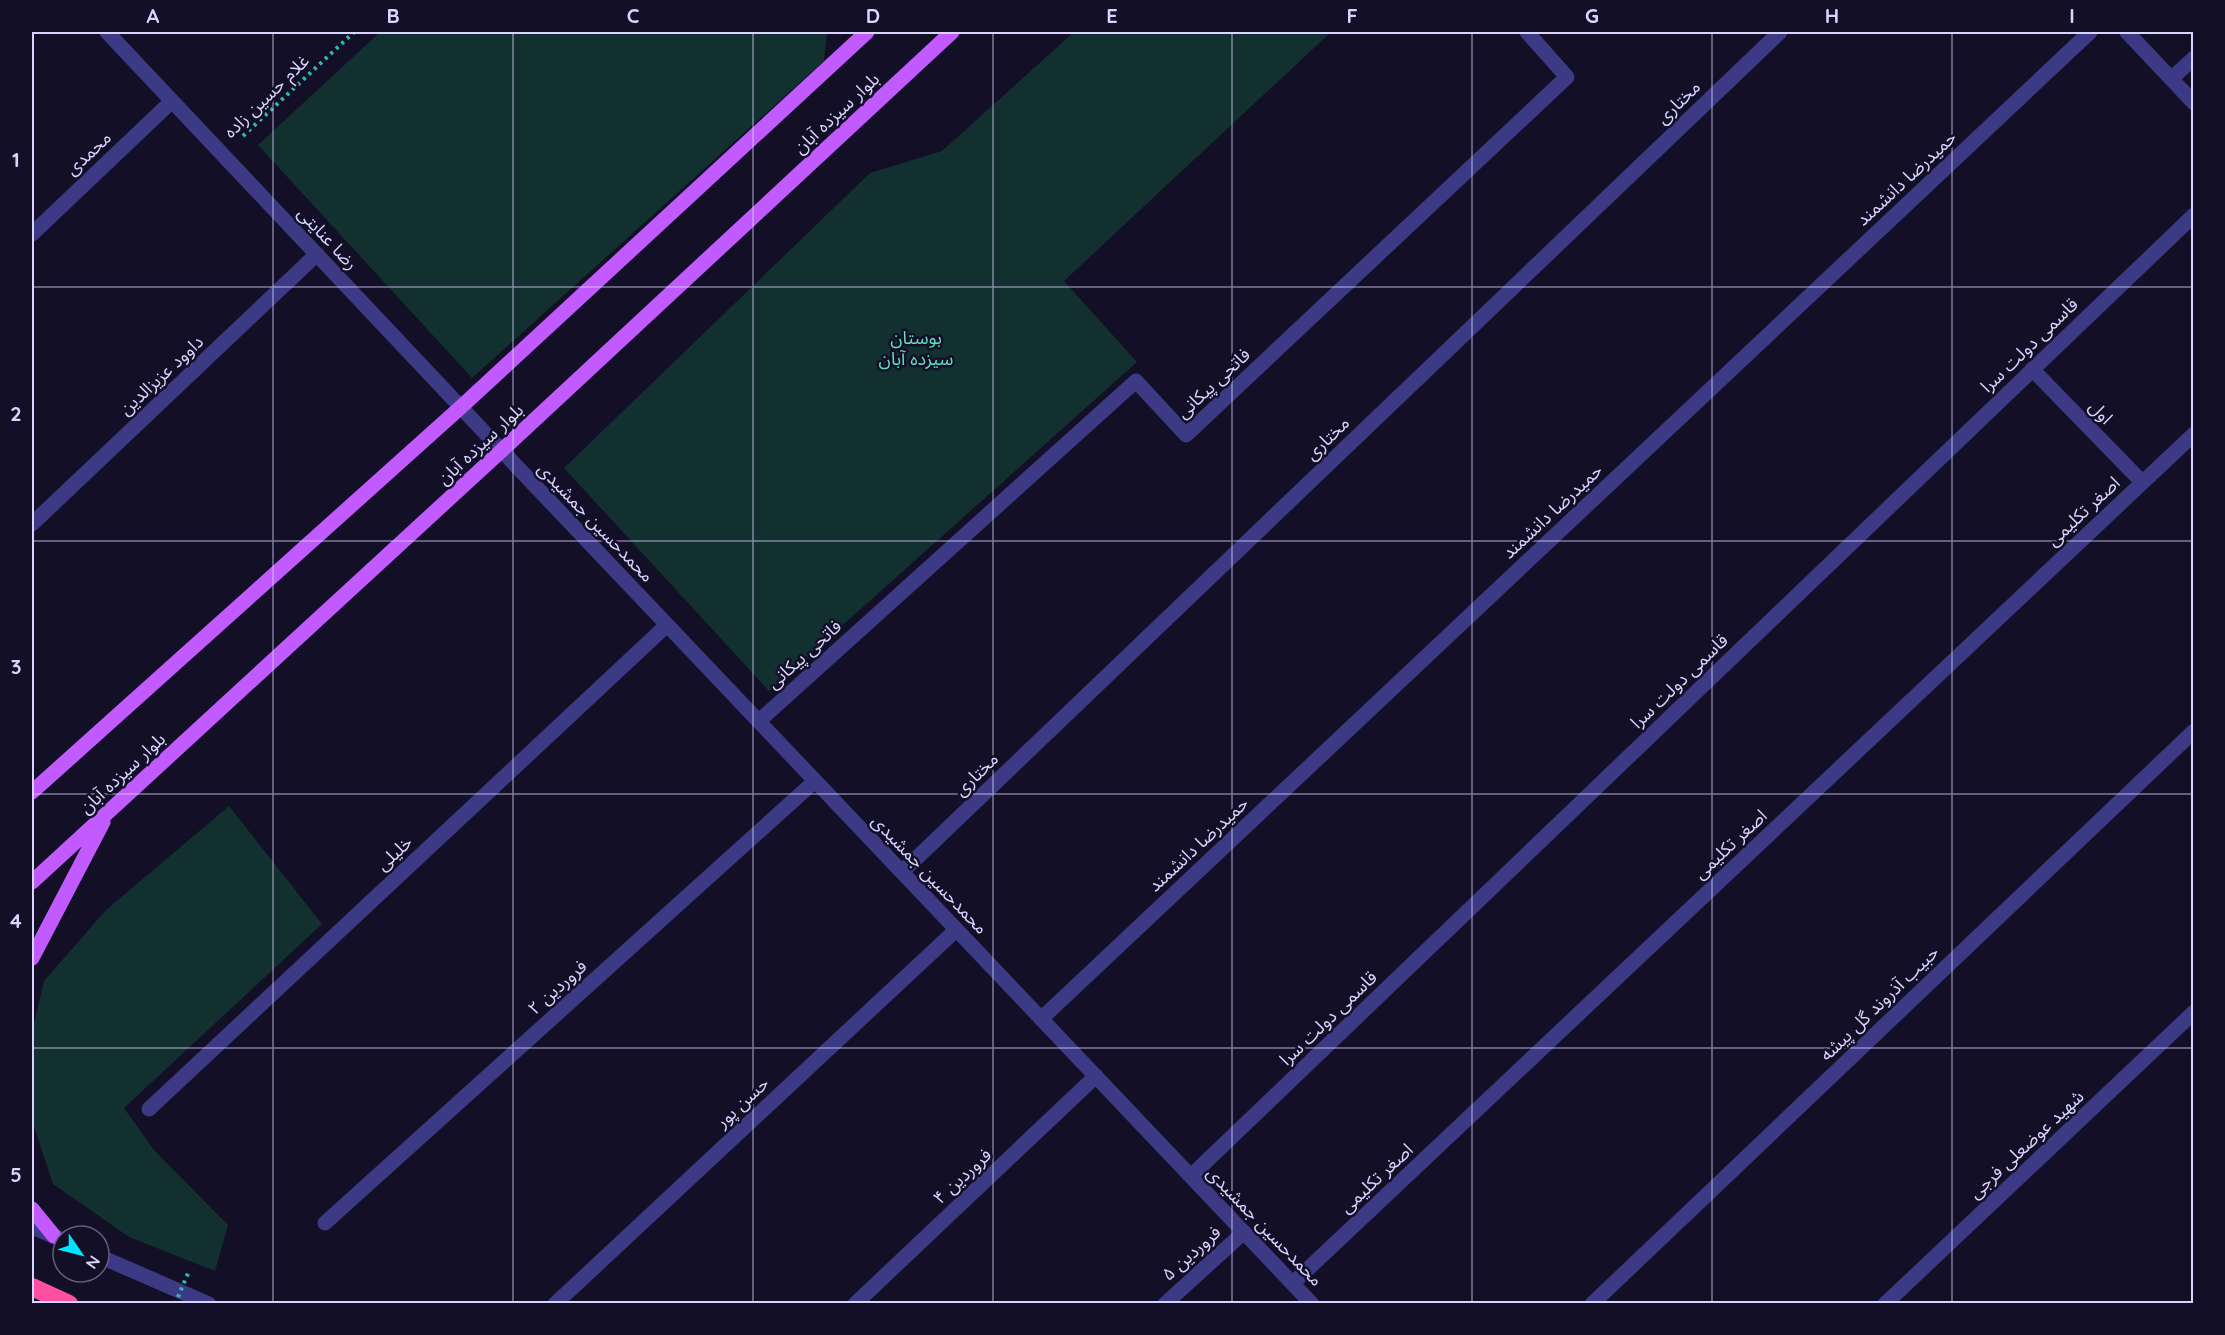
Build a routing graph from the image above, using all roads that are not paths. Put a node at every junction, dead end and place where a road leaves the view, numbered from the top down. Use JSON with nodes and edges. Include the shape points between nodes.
{"nodes":[{"id":1,"x":106,"y":32,"type":"edge"},
{"id":2,"x":867,"y":32,"type":"edge"},
{"id":3,"x":952,"y":32,"type":"edge"},
{"id":4,"x":1527,"y":32,"type":"edge"},
{"id":5,"x":1780,"y":32,"type":"edge"},
{"id":6,"x":2090,"y":32,"type":"edge"},
{"id":7,"x":2127,"y":32,"type":"edge"},
{"id":8,"x":2193,"y":58,"type":"edge"},
{"id":9,"x":2171,"y":79,"type":"junction"},
{"id":10,"x":172,"y":101,"type":"junction"},
{"id":11,"x":2193,"y":103,"type":"edge"},
{"id":12,"x":2193,"y":215,"type":"edge"},
{"id":13,"x":32,"y":234,"type":"edge"},
{"id":14,"x":317,"y":254,"type":"junction"},
{"id":15,"x":2032,"y":369,"type":"junction"},
{"id":16,"x":461,"y":407,"type":"junction"},
{"id":17,"x":2193,"y":434,"type":"edge"},
{"id":18,"x":501,"y":451,"type":"junction"},
{"id":19,"x":521,"y":471,"type":"joint"},
{"id":20,"x":2142,"y":482,"type":"junction"},
{"id":21,"x":32,"y":524,"type":"edge"},
{"id":22,"x":667,"y":625,"type":"junction"},
{"id":23,"x":759,"y":721,"type":"junction"},
{"id":24,"x":2193,"y":731,"type":"edge"},
{"id":25,"x":815,"y":781,"type":"junction"},
{"id":26,"x":32,"y":792,"type":"edge"},
{"id":27,"x":109,"y":811,"type":"junction"},
{"id":28,"x":902,"y":872,"type":"junction"},
{"id":29,"x":32,"y":882,"type":"edge"},
{"id":30,"x":956,"y":930,"type":"junction"},
{"id":31,"x":32,"y":958,"type":"edge"},
{"id":32,"x":2193,"y":1012,"type":"edge"},
{"id":33,"x":1041,"y":1019,"type":"junction"},
{"id":34,"x":1096,"y":1076,"type":"junction"},
{"id":35,"x":148,"y":1109,"type":"dead end"},
{"id":36,"x":1191,"y":1176,"type":"junction"},
{"id":37,"x":32,"y":1209,"type":"edge"},
{"id":38,"x":325,"y":1223,"type":"dead end"},
{"id":39,"x":32,"y":1227,"type":"edge"},
{"id":40,"x":51,"y":1229,"type":"edge"},
{"id":41,"x":1244,"y":1232,"type":"junction"},
{"id":42,"x":51,"y":1235,"type":"edge"},
{"id":43,"x":111,"y":1261,"type":"edge"},
{"id":44,"x":1293,"y":1283,"type":"junction"},
{"id":45,"x":32,"y":1287,"type":"edge"},
{"id":46,"x":69,"y":1304,"type":"edge"},
{"id":47,"x":209,"y":1304,"type":"edge"},
{"id":48,"x":555,"y":1304,"type":"edge"},
{"id":49,"x":855,"y":1304,"type":"edge"},
{"id":50,"x":1165,"y":1304,"type":"edge"},
{"id":51,"x":1312,"y":1304,"type":"edge"},
{"id":52,"x":1592,"y":1304,"type":"edge"},
{"id":53,"x":1885,"y":1304,"type":"edge"}],
"edges":[{"from":1,"to":10,"type":"street","name":"رضا عنایتی"},
{"from":2,"to":16,"type":"main road"},
{"from":3,"to":18,"type":"main road","name":"بلوار سیزده آبان"},
{"from":4,"to":23,"type":"street","name":"فاتحی پیکانی","via":[[1567,77],[1186,435],[1136,381]]},
{"from":5,"to":28,"type":"street","name":"مختاری"},
{"from":6,"to":33,"type":"street","name":"حمیدرضا دانشمند"},
{"from":7,"to":9,"type":"street"},
{"from":8,"to":9,"type":"street"},
{"from":9,"to":11,"type":"street"},
{"from":10,"to":13,"type":"street","name":"محمدی"},
{"from":10,"to":14,"type":"street","name":"رضا عنایتی"},
{"from":12,"to":15,"type":"street","name":"قاسمی دولت سرا"},
{"from":14,"to":16,"type":"street","name":"رضا عنایتی"},
{"from":14,"to":21,"type":"street","name":"داوود عزیزالدین"},
{"from":15,"to":20,"type":"street","name":"اول"},
{"from":15,"to":36,"type":"street","name":"قاسمی دولت سرا"},
{"from":16,"to":18,"type":"street","name":"رضا عنایتی"},
{"from":16,"to":26,"type":"main road"},
{"from":17,"to":20,"type":"street","name":"اصغر تکلیمی"},
{"from":18,"to":19,"type":"street","name":"رضا عنایتی"},
{"from":18,"to":27,"type":"main road","name":"بلوار سیزده آبان"},
{"from":19,"to":22,"type":"street","name":"محمدحسین جمشیدی"},
{"from":20,"to":44,"type":"street","name":"اصغر تکلیمی"},
{"from":22,"to":23,"type":"street","name":"محمدحسین جمشیدی"},
{"from":22,"to":35,"type":"street","name":"خلیلی"},
{"from":23,"to":25,"type":"street","name":"محمدحسین جمشیدی"},
{"from":24,"to":52,"type":"street","name":"حبیب آذروند گل پیشه"},
{"from":25,"to":28,"type":"street","name":"محمدحسین جمشیدی"},
{"from":25,"to":38,"type":"street","name":"فروردین ۲"},
{"from":27,"to":29,"type":"main road","name":"بلوار سیزده آبان"},
{"from":27,"to":31,"type":"main road"},
{"from":28,"to":30,"type":"street","name":"محمدحسین جمشیدی"},
{"from":30,"to":33,"type":"street","name":"محمدحسین جمشیدی"},
{"from":30,"to":48,"type":"street","name":"حسن پور"},
{"from":32,"to":53,"type":"street","name":"شهید عوضعلی فرجی"},
{"from":33,"to":34,"type":"street","name":"محمدحسین جمشیدی"},
{"from":34,"to":36,"type":"street","name":"محمدحسین جمشیدی"},
{"from":34,"to":49,"type":"street","name":"فروردین ۴"},
{"from":36,"to":41,"type":"street","name":"محمدحسین جمشیدی"},
{"from":37,"to":40,"type":"main road"},
{"from":39,"to":42,"type":"street"},
{"from":41,"to":44,"type":"street","name":"محمدحسین جمشیدی"},
{"from":41,"to":50,"type":"street","name":"فروردین ۵"},
{"from":43,"to":47,"type":"street"},
{"from":44,"to":51,"type":"street","name":"محمدحسین جمشیدی"},
{"from":45,"to":46,"type":"highway"}]}
